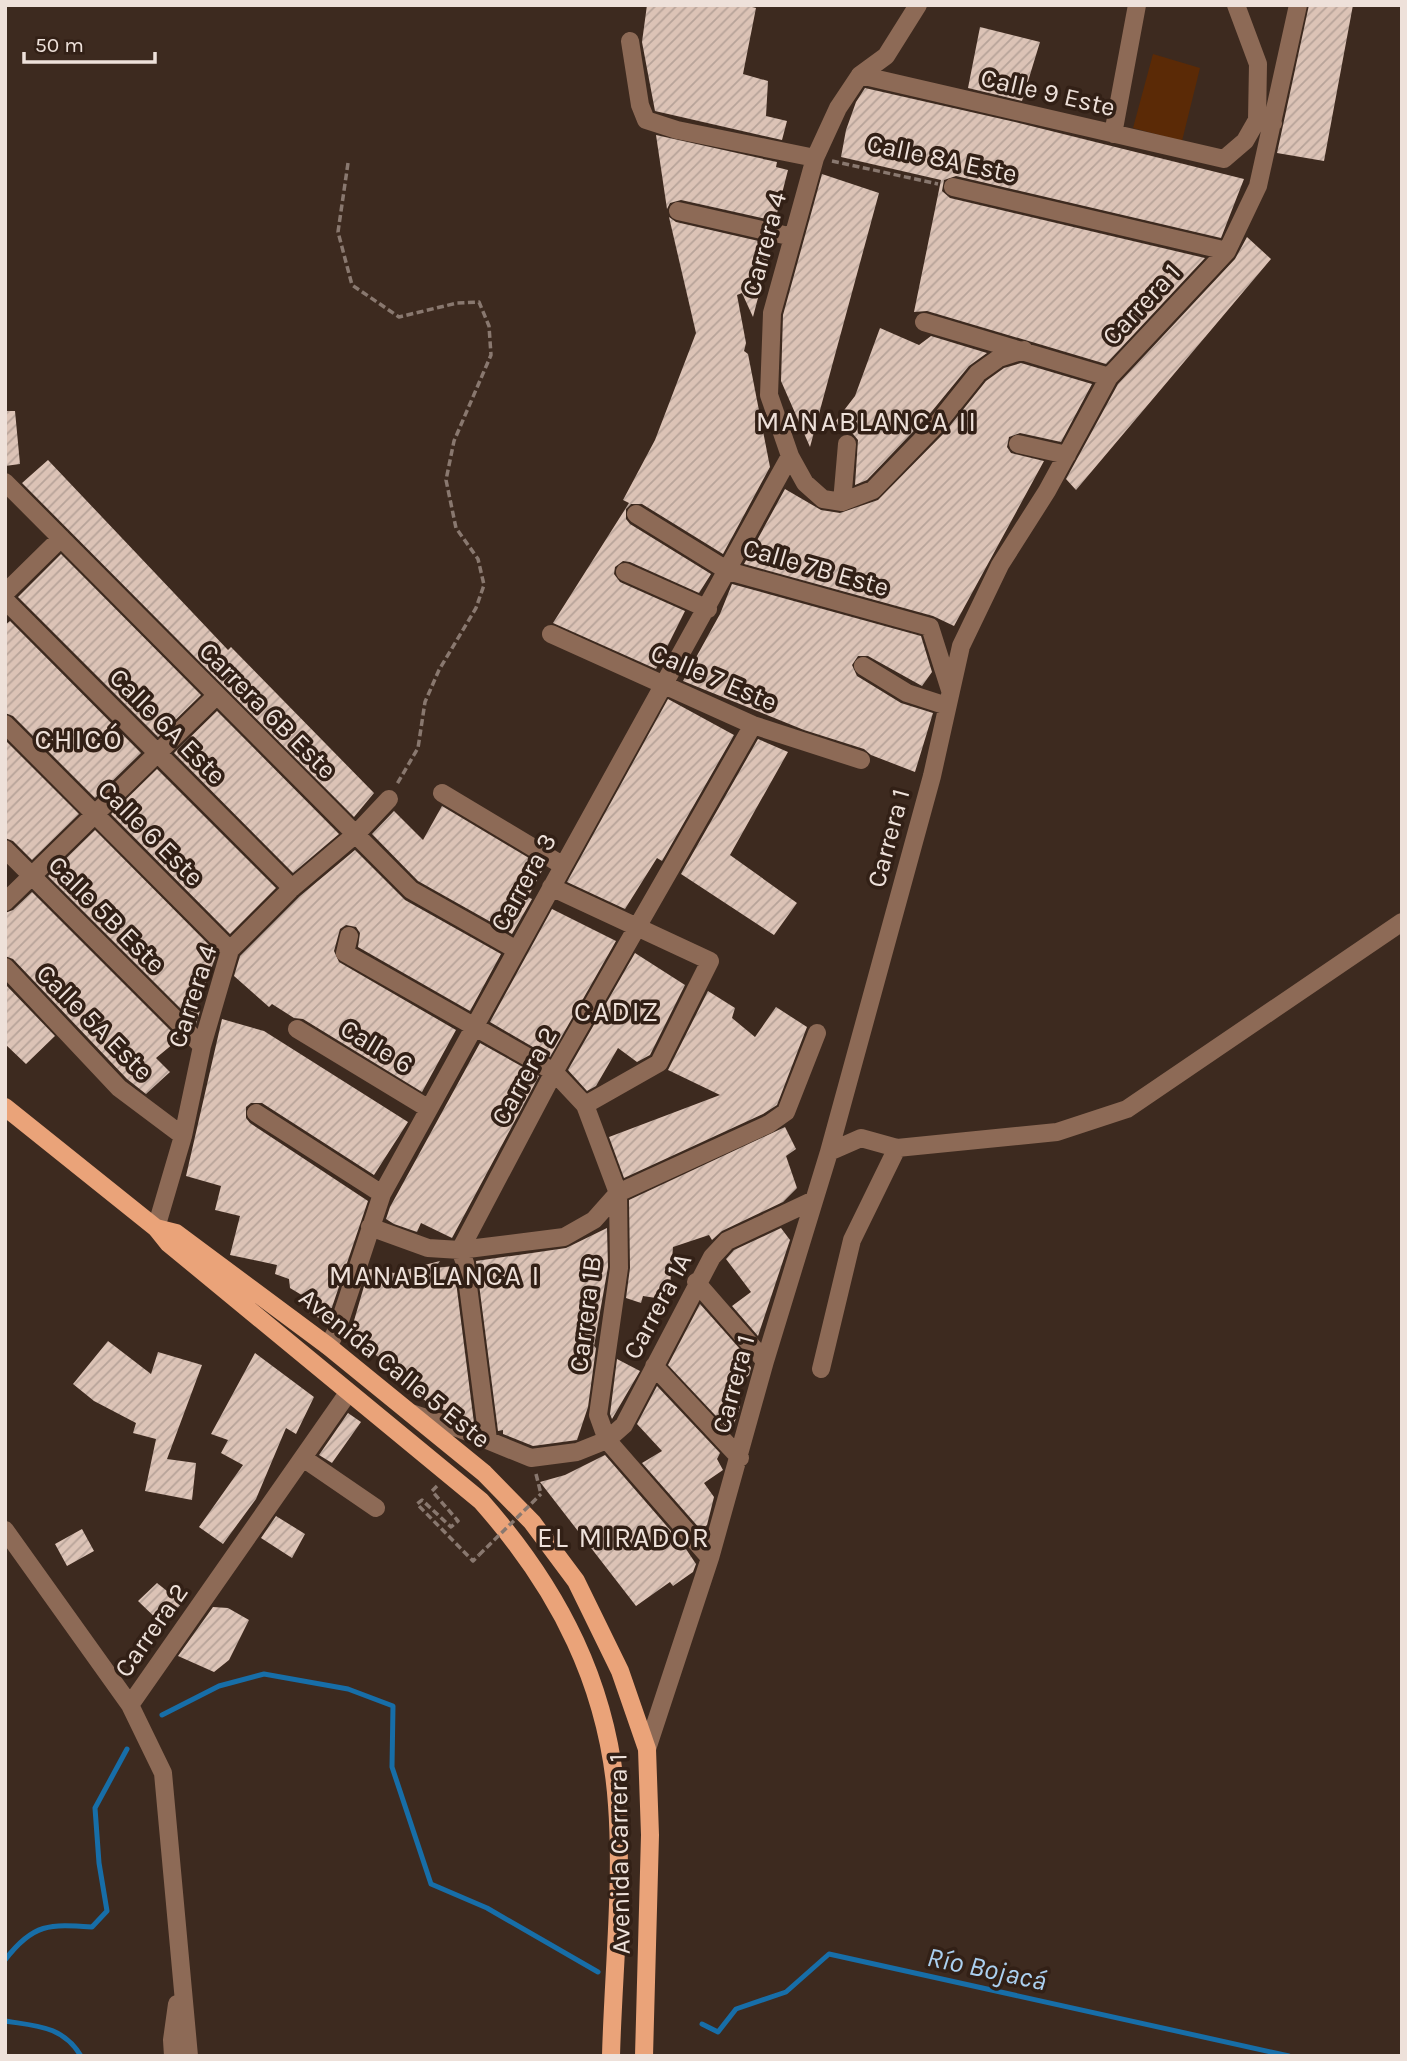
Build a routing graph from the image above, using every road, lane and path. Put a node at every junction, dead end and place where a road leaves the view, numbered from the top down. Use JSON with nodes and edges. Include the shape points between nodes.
{"nodes":[{"id":1,"x":918,"y":5,"type":"edge"},
{"id":2,"x":1137,"y":5,"type":"edge"},
{"id":3,"x":1236,"y":5,"type":"edge"},
{"id":4,"x":1298,"y":5,"type":"edge"},
{"id":5,"x":630,"y":41,"type":"dead end"},
{"id":6,"x":860,"y":75,"type":"junction"},
{"id":7,"x":1265,"y":121,"type":"junction"},
{"id":8,"x":1113,"y":134,"type":"junction"},
{"id":9,"x":816,"y":158,"type":"junction"},
{"id":10,"x":348,"y":163,"type":"dead end"},
{"id":11,"x":953,"y":187,"type":"joint"},
{"id":12,"x":678,"y":211,"type":"dead end"},
{"id":13,"x":793,"y":237,"type":"junction"},
{"id":14,"x":1227,"y":251,"type":"junction"},
{"id":15,"x":924,"y":322,"type":"dead end"},
{"id":16,"x":1024,"y":350,"type":"junction"},
{"id":17,"x":1109,"y":377,"type":"junction"},
{"id":18,"x":847,"y":444,"type":"dead end"},
{"id":19,"x":1018,"y":444,"type":"dead end"},
{"id":20,"x":1067,"y":455,"type":"junction"},
{"id":21,"x":790,"y":456,"type":"junction"},
{"id":22,"x":5,"y":481,"type":"edge"},
{"id":23,"x":841,"y":502,"type":"junction"},
{"id":24,"x":636,"y":514,"type":"dead end"},
{"id":25,"x":61,"y":538,"type":"junction"},
{"id":26,"x":728,"y":571,"type":"junction"},
{"id":27,"x":625,"y":572,"type":"dead end"},
{"id":28,"x":7,"y":603,"type":"edge"},
{"id":29,"x":708,"y":609,"type":"junction"},
{"id":30,"x":551,"y":634,"type":"dead end"},
{"id":31,"x":863,"y":666,"type":"dead end"},
{"id":32,"x":665,"y":687,"type":"junction"},
{"id":33,"x":216,"y":696,"type":"junction"},
{"id":34,"x":948,"y":698,"type":"junction"},
{"id":35,"x":5,"y":724,"type":"edge"},
{"id":36,"x":753,"y":725,"type":"junction"},
{"id":37,"x":158,"y":753,"type":"junction"},
{"id":38,"x":861,"y":760,"type":"dead end"},
{"id":39,"x":442,"y":793,"type":"dead end"},
{"id":40,"x":388,"y":799,"type":"joint"},
{"id":41,"x":95,"y":814,"type":"junction"},
{"id":42,"x":357,"y":833,"type":"junction"},
{"id":43,"x":5,"y":849,"type":"edge"},
{"id":44,"x":562,"y":865,"type":"junction"},
{"id":45,"x":32,"y":876,"type":"junction"},
{"id":46,"x":551,"y":887,"type":"junction"},
{"id":47,"x":292,"y":888,"type":"junction"},
{"id":48,"x":5,"y":902,"type":"edge"},
{"id":49,"x":1402,"y":922,"type":"edge"},
{"id":50,"x":638,"y":926,"type":"junction"},
{"id":51,"x":349,"y":936,"type":"dead end"},
{"id":52,"x":515,"y":949,"type":"junction"},
{"id":53,"x":230,"y":950,"type":"junction"},
{"id":54,"x":5,"y":967,"type":"edge"},
{"id":55,"x":474,"y":1026,"type":"junction"},
{"id":56,"x":297,"y":1028,"type":"dead end"},
{"id":57,"x":817,"y":1033,"type":"dead end"},
{"id":58,"x":202,"y":1046,"type":"junction"},
{"id":59,"x":554,"y":1072,"type":"junction"},
{"id":60,"x":585,"y":1105,"type":"junction"},
{"id":61,"x":5,"y":1107,"type":"edge"},
{"id":62,"x":429,"y":1109,"type":"junction"},
{"id":63,"x":256,"y":1113,"type":"dead end"},
{"id":64,"x":183,"y":1136,"type":"junction"},
{"id":65,"x":897,"y":1148,"type":"junction"},
{"id":66,"x":829,"y":1152,"type":"junction"},
{"id":67,"x":382,"y":1194,"type":"junction"},
{"id":68,"x":618,"y":1194,"type":"junction"},
{"id":69,"x":813,"y":1201,"type":"junction"},
{"id":70,"x":370,"y":1227,"type":"junction"},
{"id":71,"x":156,"y":1228,"type":"junction"},
{"id":72,"x":460,"y":1250,"type":"junction"},
{"id":73,"x":696,"y":1282,"type":"junction"},
{"id":74,"x":328,"y":1346,"type":"junction"},
{"id":75,"x":765,"y":1361,"type":"junction"},
{"id":76,"x":654,"y":1366,"type":"junction"},
{"id":77,"x":821,"y":1369,"type":"dead end"},
{"id":78,"x":348,"y":1393,"type":"junction"},
{"id":79,"x":411,"y":1413,"type":"junction"},
{"id":80,"x":488,"y":1440,"type":"junction"},
{"id":81,"x":607,"y":1440,"type":"junction"},
{"id":82,"x":303,"y":1458,"type":"junction"},
{"id":83,"x":740,"y":1458,"type":"junction"},
{"id":84,"x":448,"y":1474,"type":"junction"},
{"id":85,"x":541,"y":1494,"type":"dead end"},
{"id":86,"x":376,"y":1508,"type":"dead end"},
{"id":87,"x":5,"y":1530,"type":"edge"},
{"id":88,"x":710,"y":1558,"type":"junction"},
{"id":89,"x":576,"y":1581,"type":"joint"},
{"id":90,"x":548,"y":1586,"type":"joint"},
{"id":91,"x":130,"y":1705,"type":"junction"},
{"id":92,"x":647,"y":1749,"type":"junction"},
{"id":93,"x":182,"y":1973,"type":"junction"},
{"id":94,"x":173,"y":2056,"type":"edge"},
{"id":95,"x":189,"y":2056,"type":"edge"},
{"id":96,"x":611,"y":2056,"type":"edge"},
{"id":97,"x":644,"y":2056,"type":"edge"}],
"edges":[{"from":1,"to":6,"type":"street","name":"Carrera 4","via":[[886,56]]},
{"from":2,"to":8,"type":"street"},
{"from":3,"to":7,"type":"street","via":[[1258,64]]},
{"from":4,"to":7,"type":"street","name":"Carrera 1"},
{"from":5,"to":9,"type":"street","via":[[646,120]]},
{"from":6,"to":8,"type":"street","name":"Calle 9 Este"},
{"from":6,"to":9,"type":"street","name":"Carrera 4","via":[[838,108]]},
{"from":7,"to":8,"type":"street","name":"Calle 9 Este","via":[[1224,159]]},
{"from":7,"to":14,"type":"street","name":"Carrera 1","via":[[1258,186]]},
{"from":9,"to":11,"type":"path","name":"Calle 8A Este"},
{"from":9,"to":13,"type":"street","name":"Carrera 4"},
{"from":10,"to":40,"type":"path","via":[[338,232],[352,285],[399,317],[479,302],[489,326],[491,355],[454,441],[446,480],[456,528],[478,559],[484,585],[425,702],[418,748]]},
{"from":11,"to":14,"type":"street","name":"Calle 8A Este"},
{"from":12,"to":13,"type":"street"},
{"from":13,"to":21,"type":"street","name":"Carrera 4","via":[[772,313],[769,395]]},
{"from":14,"to":17,"type":"street","name":"Carrera 1"},
{"from":15,"to":16,"type":"street"},
{"from":16,"to":17,"type":"street"},
{"from":16,"to":23,"type":"street","via":[[999,358],[978,373],[937,424],[873,490]]},
{"from":17,"to":20,"type":"street","name":"Carrera 1"},
{"from":18,"to":23,"type":"street"},
{"from":19,"to":20,"type":"street"},
{"from":20,"to":34,"type":"street","name":"Carrera 1","via":[[995,576],[961,646]]},
{"from":21,"to":23,"type":"street","name":"Carrera 4","via":[[805,483],[823,499]]},
{"from":21,"to":26,"type":"street","name":"Carrera 3"},
{"from":22,"to":25,"type":"street","name":"Carrera 6B Este"},
{"from":24,"to":26,"type":"street","name":"Calle 7B Este"},
{"from":25,"to":28,"type":"street"},
{"from":25,"to":33,"type":"street","name":"Carrera 6B Este"},
{"from":26,"to":29,"type":"street","name":"Carrera 3"},
{"from":26,"to":34,"type":"street","name":"Calle 7B Este","via":[[930,626]]},
{"from":27,"to":29,"type":"street"},
{"from":28,"to":37,"type":"street","name":"Calle 6A Este"},
{"from":29,"to":32,"type":"street","name":"Carrera 3"},
{"from":30,"to":32,"type":"street","name":"Calle 7 Este"},
{"from":31,"to":34,"type":"street","via":[[907,693]]},
{"from":32,"to":36,"type":"street","name":"Calle 7 Este"},
{"from":32,"to":44,"type":"street","name":"Carrera 3"},
{"from":33,"to":37,"type":"street"},
{"from":33,"to":42,"type":"street","name":"Carrera 6B Este"},
{"from":34,"to":66,"type":"street","name":"Carrera 1","via":[[932,776]]},
{"from":35,"to":41,"type":"street","name":"Calle 6 Este"},
{"from":36,"to":38,"type":"street","name":"Calle 7 Este"},
{"from":36,"to":50,"type":"street","name":"Carrera 2"},
{"from":37,"to":41,"type":"street"},
{"from":37,"to":47,"type":"street","name":"Calle 6A Este"},
{"from":39,"to":44,"type":"street"},
{"from":40,"to":42,"type":"street","name":"Carrera 4"},
{"from":41,"to":45,"type":"street"},
{"from":41,"to":53,"type":"street","name":"Calle 6 Este"},
{"from":42,"to":47,"type":"street","name":"Carrera 4"},
{"from":42,"to":52,"type":"street","name":"Carrera 6B Este","via":[[411,890]]},
{"from":43,"to":45,"type":"street","name":"Calle 5B Este"},
{"from":44,"to":46,"type":"street","name":"Carrera 3"},
{"from":45,"to":48,"type":"street"},
{"from":45,"to":58,"type":"street","name":"Calle 5B Este"},
{"from":46,"to":50,"type":"street"},
{"from":46,"to":52,"type":"street","name":"Carrera 3"},
{"from":47,"to":53,"type":"street","name":"Carrera 4"},
{"from":49,"to":65,"type":"street","via":[[1127,1109],[1057,1132]]},
{"from":50,"to":59,"type":"street","name":"Carrera 2"},
{"from":50,"to":60,"type":"street","via":[[710,961],[659,1063]]},
{"from":51,"to":55,"type":"street","via":[[345,953]]},
{"from":52,"to":55,"type":"street","name":"Carrera 3"},
{"from":53,"to":58,"type":"street","name":"Carrera 4"},
{"from":54,"to":64,"type":"street","name":"Calle 5A Este","via":[[119,1088]]},
{"from":55,"to":59,"type":"street"},
{"from":55,"to":62,"type":"street","name":"Carrera 3"},
{"from":56,"to":62,"type":"street","name":"Calle 6"},
{"from":57,"to":68,"type":"street","name":"Carrera 1B","via":[[786,1112]]},
{"from":58,"to":64,"type":"street","name":"Carrera 4"},
{"from":59,"to":60,"type":"street","name":"Carrera 1B"},
{"from":59,"to":72,"type":"street","name":"Carrera 2"},
{"from":60,"to":68,"type":"street","name":"Carrera 1B"},
{"from":61,"to":71,"type":"main road","name":"Avenida Calle 5 Este"},
{"from":62,"to":67,"type":"street","name":"Carrera 3"},
{"from":63,"to":67,"type":"street"},
{"from":64,"to":71,"type":"street","name":"Carrera 4"},
{"from":65,"to":66,"type":"street","via":[[861,1138]]},
{"from":65,"to":77,"type":"street","via":[[852,1240]]},
{"from":66,"to":69,"type":"street","name":"Carrera 1"},
{"from":67,"to":70,"type":"street","name":"Carrera 3"},
{"from":68,"to":72,"type":"street","name":"Carrera 1B","via":[[594,1220],[564,1237]]},
{"from":68,"to":81,"type":"street","name":"Carrera 1B","via":[[620,1268],[598,1415]]},
{"from":69,"to":73,"type":"street","name":"Carrera 1A","via":[[727,1241]]},
{"from":69,"to":75,"type":"street","name":"Carrera 1"},
{"from":70,"to":72,"type":"street","via":[[428,1248]]},
{"from":70,"to":74,"type":"street","name":"Carrera 3"},
{"from":71,"to":74,"type":"main road","name":"Avenida Calle 5 Este","via":[[176,1233]]},
{"from":71,"to":78,"type":"main road","name":"Avenida Calle 5 Este","via":[[168,1243]]},
{"from":72,"to":80,"type":"street"},
{"from":73,"to":75,"type":"street"},
{"from":73,"to":76,"type":"street","name":"Carrera 1A"},
{"from":74,"to":79,"type":"main road","name":"Avenida Calle 5 Este"},
{"from":75,"to":83,"type":"street","name":"Carrera 1"},
{"from":76,"to":81,"type":"street","name":"Carrera 1A","via":[[624,1425]]},
{"from":76,"to":83,"type":"street"},
{"from":78,"to":82,"type":"street","name":"Carrera 2"},
{"from":78,"to":84,"type":"main road","name":"Avenida Calle 5 Este"},
{"from":79,"to":80,"type":"street"},
{"from":79,"to":89,"type":"main road","name":"Avenida Calle 5 Este","via":[[484,1473],[532,1522]]},
{"from":80,"to":81,"type":"street","via":[[531,1458],[577,1452]]},
{"from":81,"to":88,"type":"street"},
{"from":82,"to":86,"type":"street"},
{"from":82,"to":91,"type":"street","name":"Carrera 2"},
{"from":83,"to":88,"type":"street","name":"Carrera 1"},
{"from":84,"to":85,"type":"path","bridge":true,"via":[[432,1490],[457,1521],[452,1527],[422,1500],[417,1504],[473,1561]]},
{"from":84,"to":90,"type":"main road","name":"Avenida Calle 5 Este","via":[[481,1501]]},
{"from":87,"to":91,"type":"street"},
{"from":88,"to":92,"type":"street","name":"Carrera 1"},
{"from":89,"to":92,"type":"main road","name":"Avenida Carrera 1","via":[[620,1671]]},
{"from":90,"to":96,"type":"main road","name":"Avenida Carrera 1","via":[[585,1658],[607,1731],[617,1805]]},
{"from":91,"to":93,"type":"street","name":"Carrera 2","via":[[163,1773]]},
{"from":92,"to":97,"type":"main road","name":"Avenida Carrera 1","via":[[650,1835]]},
{"from":93,"to":94,"type":"street"},
{"from":93,"to":95,"type":"street","name":"Carrera 2"}]}
